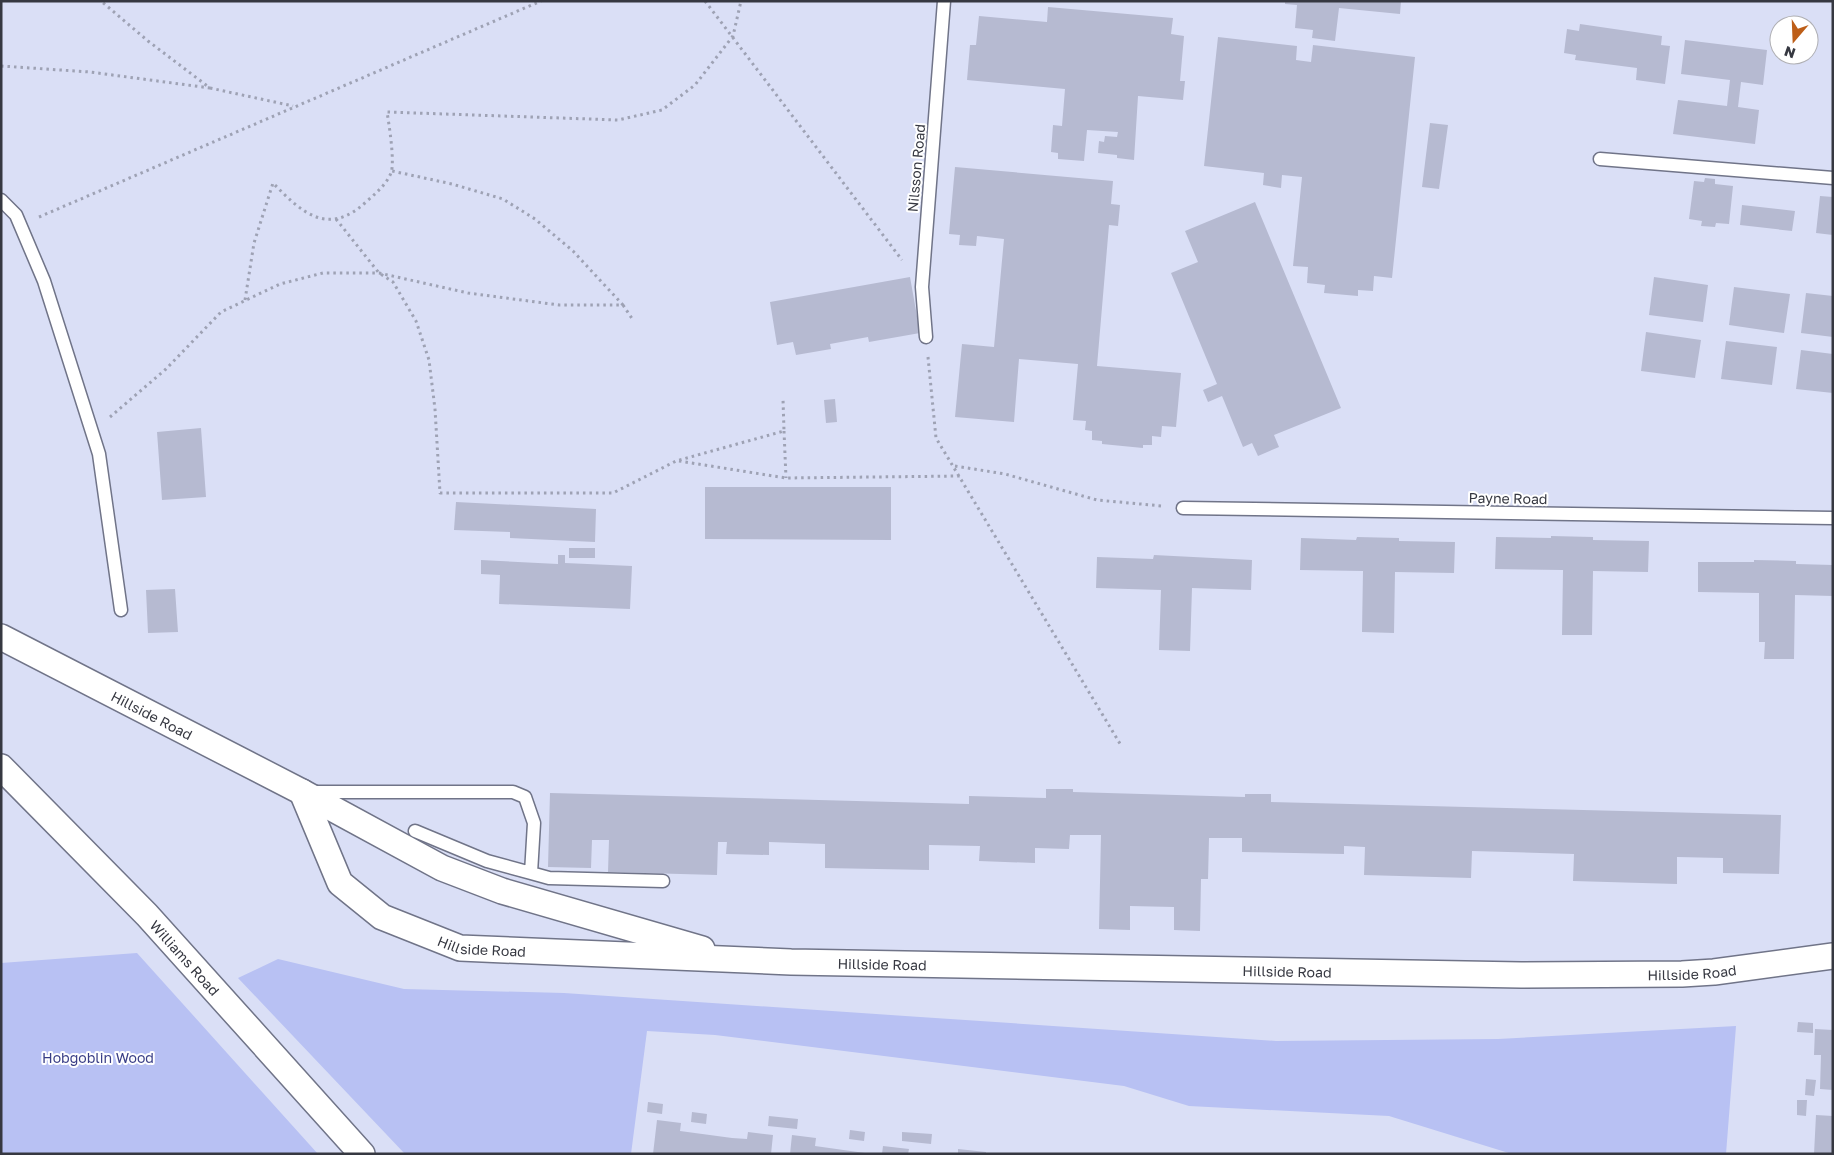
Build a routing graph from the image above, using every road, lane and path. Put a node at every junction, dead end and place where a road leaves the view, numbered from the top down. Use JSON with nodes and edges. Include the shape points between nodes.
{"nodes":[{"id":1,"x":101,"y":1,"type":"edge"},
{"id":2,"x":541,"y":1,"type":"edge"},
{"id":3,"x":705,"y":1,"type":"edge"},
{"id":4,"x":741,"y":1,"type":"edge"},
{"id":5,"x":944,"y":1,"type":"edge"},
{"id":6,"x":733,"y":36,"type":"junction"},
{"id":7,"x":1,"y":66,"type":"edge"},
{"id":8,"x":210,"y":88,"type":"junction"},
{"id":9,"x":294,"y":106,"type":"junction"},
{"id":10,"x":1600,"y":159,"type":"dead end"},
{"id":11,"x":392,"y":171,"type":"junction"},
{"id":12,"x":1833,"y":178,"type":"edge"},
{"id":13,"x":1,"y":200,"type":"edge"},
{"id":14,"x":336,"y":218,"type":"junction"},
{"id":15,"x":20,"y":225,"type":"junction"},
{"id":16,"x":379,"y":273,"type":"junction"},
{"id":17,"x":922,"y":287,"type":"junction"},
{"id":18,"x":244,"y":301,"type":"junction"},
{"id":19,"x":623,"y":305,"type":"junction"},
{"id":20,"x":633,"y":320,"type":"dead end"},
{"id":21,"x":926,"y":337,"type":"joint"},
{"id":22,"x":783,"y":399,"type":"dead end"},
{"id":23,"x":784,"y":431,"type":"junction"},
{"id":24,"x":92,"y":432,"type":"junction"},
{"id":25,"x":676,"y":461,"type":"junction"},
{"id":26,"x":954,"y":466,"type":"junction"},
{"id":27,"x":960,"y":476,"type":"junction"},
{"id":28,"x":786,"y":478,"type":"junction"},
{"id":29,"x":1183,"y":508,"type":"joint"},
{"id":30,"x":1833,"y":518,"type":"edge"},
{"id":31,"x":121,"y":610,"type":"dead end"},
{"id":32,"x":1,"y":637,"type":"edge"},
{"id":33,"x":1122,"y":747,"type":"dead end"},
{"id":34,"x":1,"y":767,"type":"edge"},
{"id":35,"x":302,"y":792,"type":"junction"},
{"id":36,"x":415,"y":830,"type":"dead end"},
{"id":37,"x":531,"y":873,"type":"junction"},
{"id":38,"x":663,"y":881,"type":"dead end"},
{"id":39,"x":1833,"y":956,"type":"edge"},
{"id":40,"x":739,"y":960,"type":"junction"},
{"id":41,"x":362,"y":1154,"type":"edge"}],
"edges":[{"from":1,"to":8,"type":"path"},
{"from":2,"to":9,"type":"path"},
{"from":3,"to":6,"type":"path"},
{"from":4,"to":6,"type":"path"},
{"from":5,"to":17,"type":"lane","name":"Nilsson Road"},
{"from":6,"to":11,"type":"path","via":[[695,85],[662,110],[618,120],[387,112]]},
{"from":6,"to":17,"type":"path"},
{"from":7,"to":8,"type":"path","via":[[90,72]]},
{"from":8,"to":9,"type":"path"},
{"from":9,"to":15,"type":"path"},
{"from":10,"to":12,"type":"lane"},
{"from":11,"to":14,"type":"path","via":[[382,187],[359,208]]},
{"from":11,"to":19,"type":"path","via":[[503,199],[536,219],[573,251]]},
{"from":13,"to":15,"type":"lane","via":[[16,215]]},
{"from":14,"to":16,"type":"path"},
{"from":14,"to":18,"type":"path","via":[[322,219],[310,215],[295,205],[274,182],[254,243]]},
{"from":15,"to":24,"type":"lane","via":[[44,282]]},
{"from":16,"to":18,"type":"path","via":[[323,274],[280,284]]},
{"from":16,"to":19,"type":"path","via":[[478,295],[559,305]]},
{"from":16,"to":25,"type":"path","via":[[392,282],[416,321],[429,360],[440,493],[613,493]]},
{"from":17,"to":21,"type":"lane","name":"Nilsson Road"},
{"from":18,"to":24,"type":"path","via":[[221,312],[166,369]]},
{"from":19,"to":20,"type":"path"},
{"from":21,"to":26,"type":"path","via":[[936,438]]},
{"from":22,"to":23,"type":"path"},
{"from":23,"to":25,"type":"path"},
{"from":23,"to":28,"type":"path"},
{"from":24,"to":31,"type":"lane","via":[[99,454]]},
{"from":25,"to":28,"type":"path"},
{"from":26,"to":27,"type":"path"},
{"from":26,"to":29,"type":"path","via":[[1005,474],[1097,500]]},
{"from":27,"to":28,"type":"path"},
{"from":27,"to":33,"type":"path"},
{"from":29,"to":30,"type":"lane","name":"Payne Road"},
{"from":32,"to":35,"type":"street","name":"Hillside Road"},
{"from":34,"to":41,"type":"street","name":"Williams Road","via":[[147,915]]},
{"from":35,"to":37,"type":"lane","via":[[513,792],[524,797],[534,824]]},
{"from":35,"to":40,"type":"street","name":"Hillside Road","via":[[442,868],[502,890]]},
{"from":35,"to":40,"type":"street","name":"Hillside Road","via":[[340,883],[382,917],[460,948]]},
{"from":36,"to":37,"type":"lane","via":[[487,861]]},
{"from":37,"to":38,"type":"lane","via":[[548,878]]},
{"from":39,"to":40,"type":"street","name":"Hillside Road","via":[[1682,974],[1521,975]]}]}
